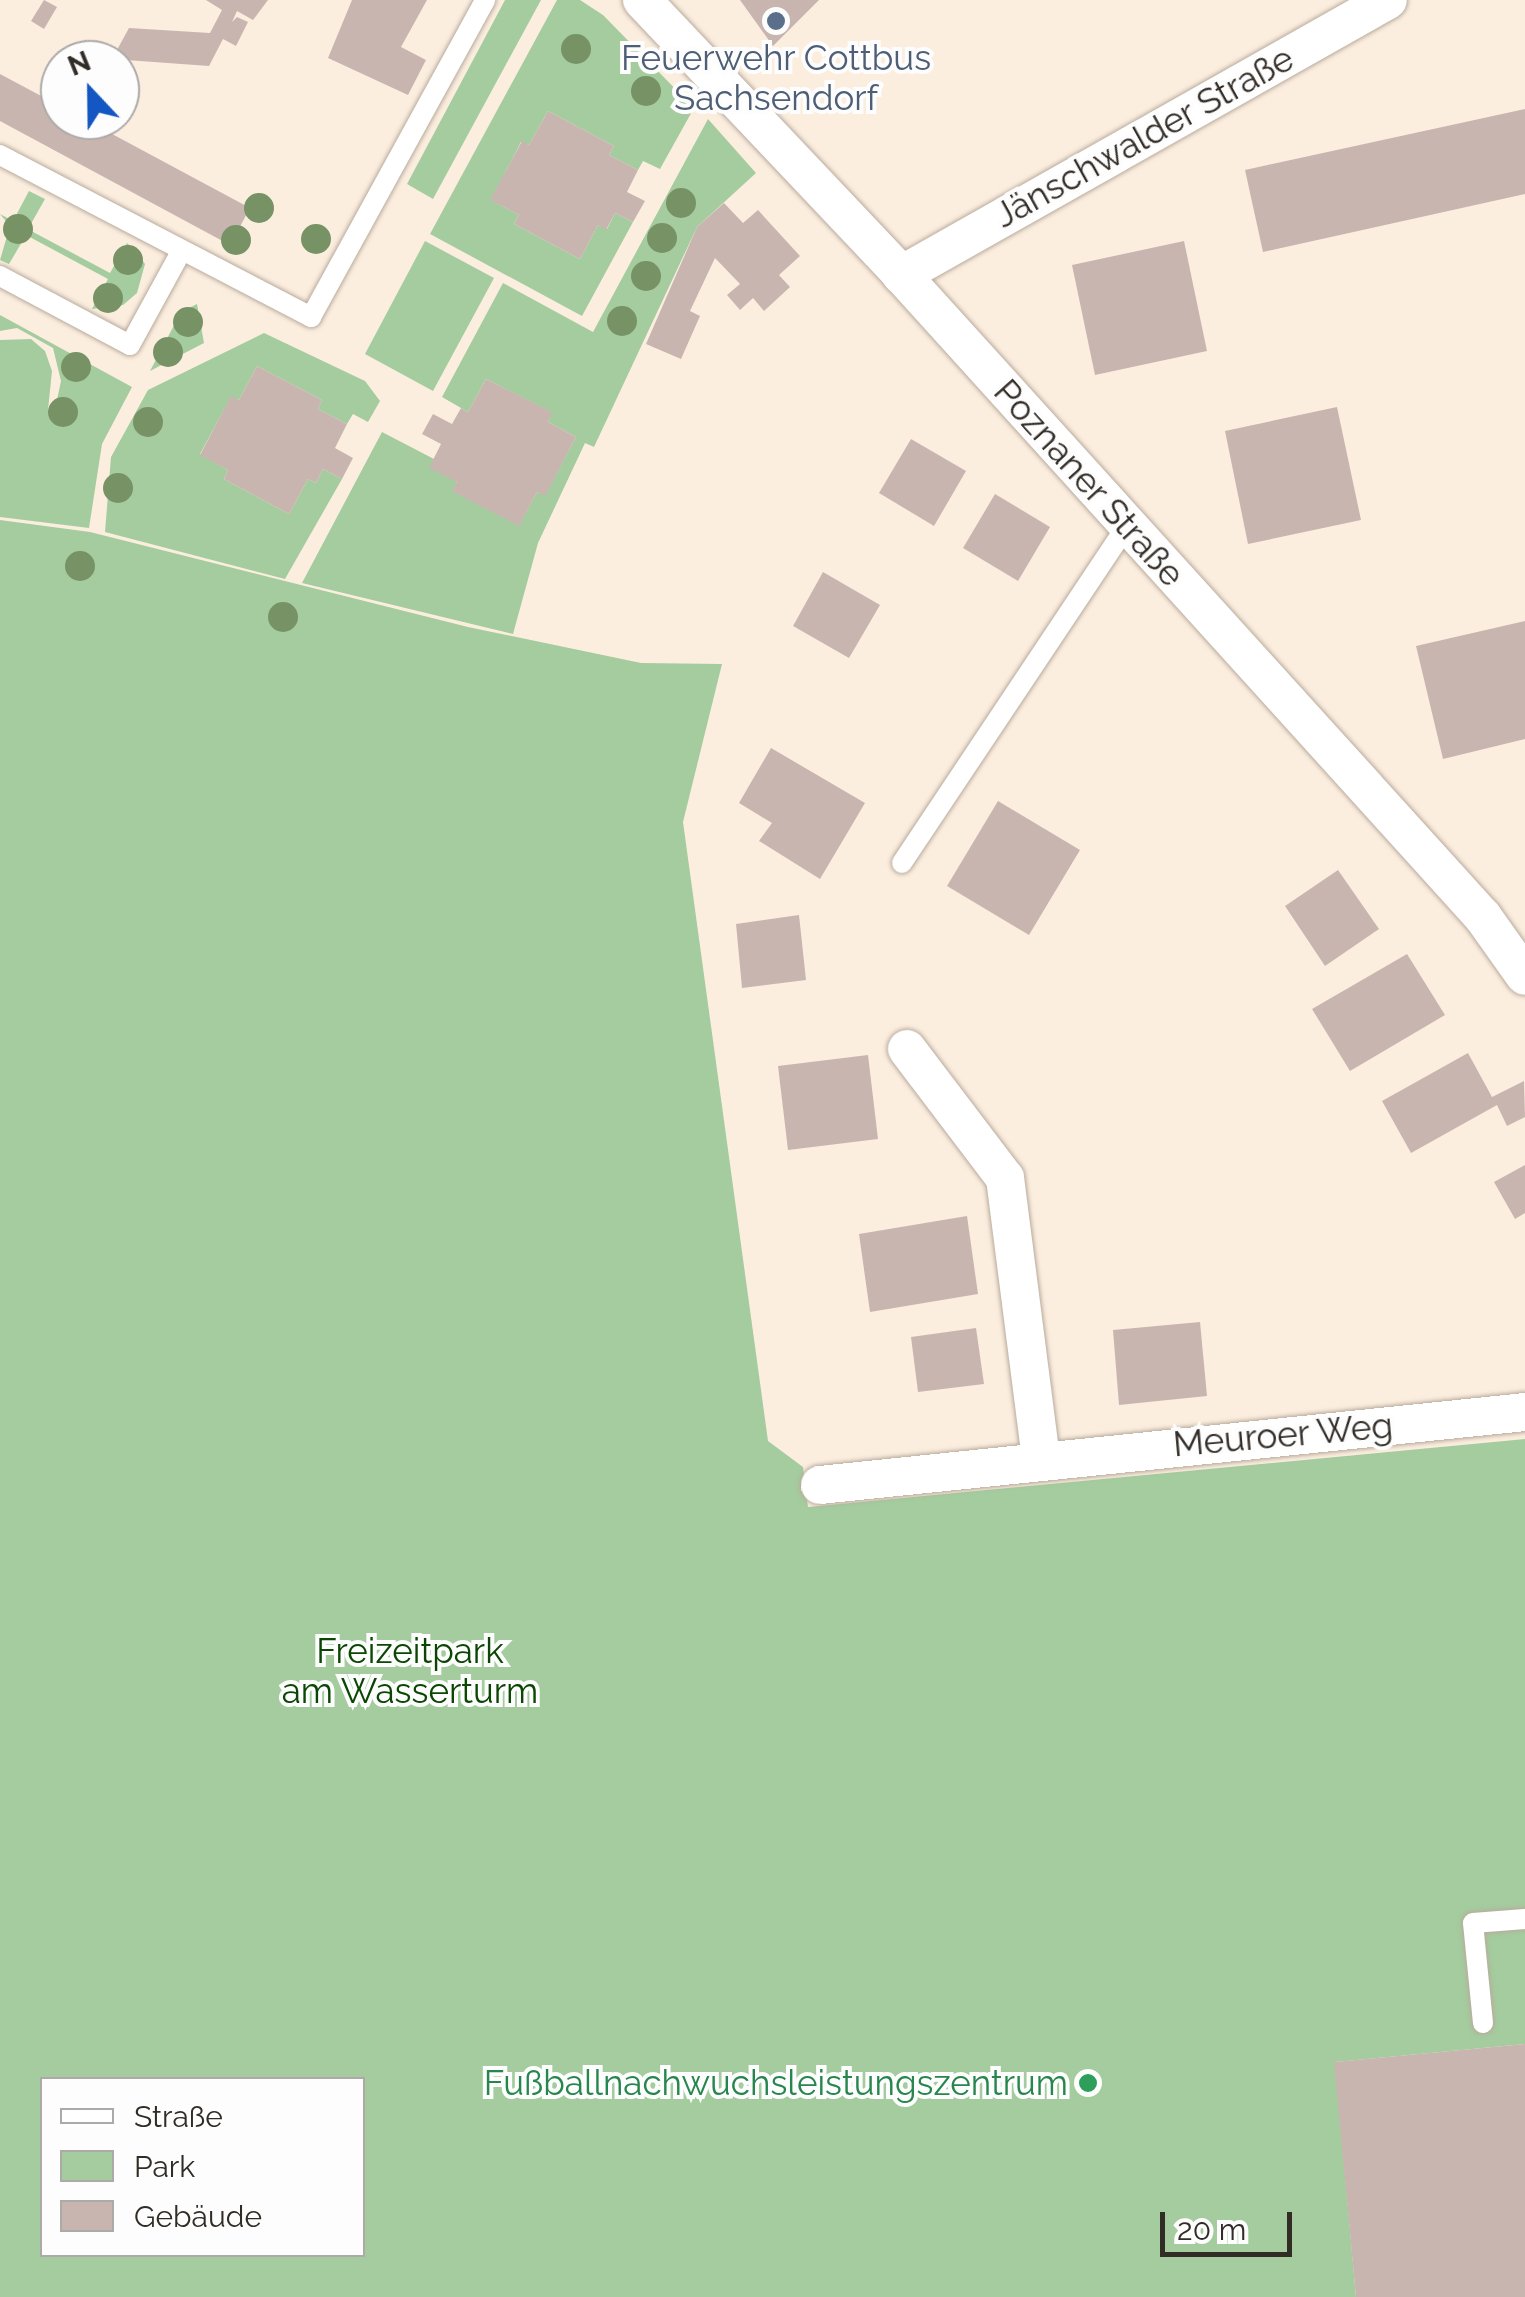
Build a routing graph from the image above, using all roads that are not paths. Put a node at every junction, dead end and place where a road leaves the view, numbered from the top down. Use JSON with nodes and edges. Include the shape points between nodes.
{"nodes":[{"id":1,"x":485,"y":0,"type":"edge"},
{"id":2,"x":642,"y":0,"type":"edge"},
{"id":3,"x":1388,"y":0,"type":"edge"},
{"id":4,"x":0,"y":155,"type":"edge"},
{"id":5,"x":181,"y":252,"type":"junction"},
{"id":6,"x":901,"y":274,"type":"junction"},
{"id":7,"x":0,"y":276,"type":"edge"},
{"id":8,"x":1127,"y":525,"type":"junction"},
{"id":9,"x":902,"y":863,"type":"dead end"},
{"id":10,"x":1525,"y":976,"type":"edge"},
{"id":11,"x":907,"y":1049,"type":"dead end"},
{"id":12,"x":1525,"y":1412,"type":"edge"},
{"id":13,"x":1041,"y":1458,"type":"junction"},
{"id":14,"x":820,"y":1485,"type":"dead end"},
{"id":15,"x":1525,"y":1919,"type":"edge"},
{"id":16,"x":1483,"y":2023,"type":"dead end"}],
"edges":[{"from":1,"to":5,"type":"lane","via":[[311,317]]},
{"from":2,"to":6,"type":"street","name":"Poznaner Straße"},
{"from":3,"to":6,"type":"street","name":"Jänschwalder Straße"},
{"from":4,"to":5,"type":"lane"},
{"from":5,"to":7,"type":"lane","via":[[130,345]]},
{"from":6,"to":8,"type":"street","name":"Poznaner Straße"},
{"from":8,"to":9,"type":"lane"},
{"from":8,"to":10,"type":"street","name":"Poznaner Straße","via":[[1483,917]]},
{"from":11,"to":13,"type":"street","via":[[1005,1178]]},
{"from":12,"to":13,"type":"street","name":"Meuroer Weg"},
{"from":13,"to":14,"type":"street","name":"Meuroer Weg"},
{"from":15,"to":16,"type":"lane","via":[[1473,1923]]}]}
